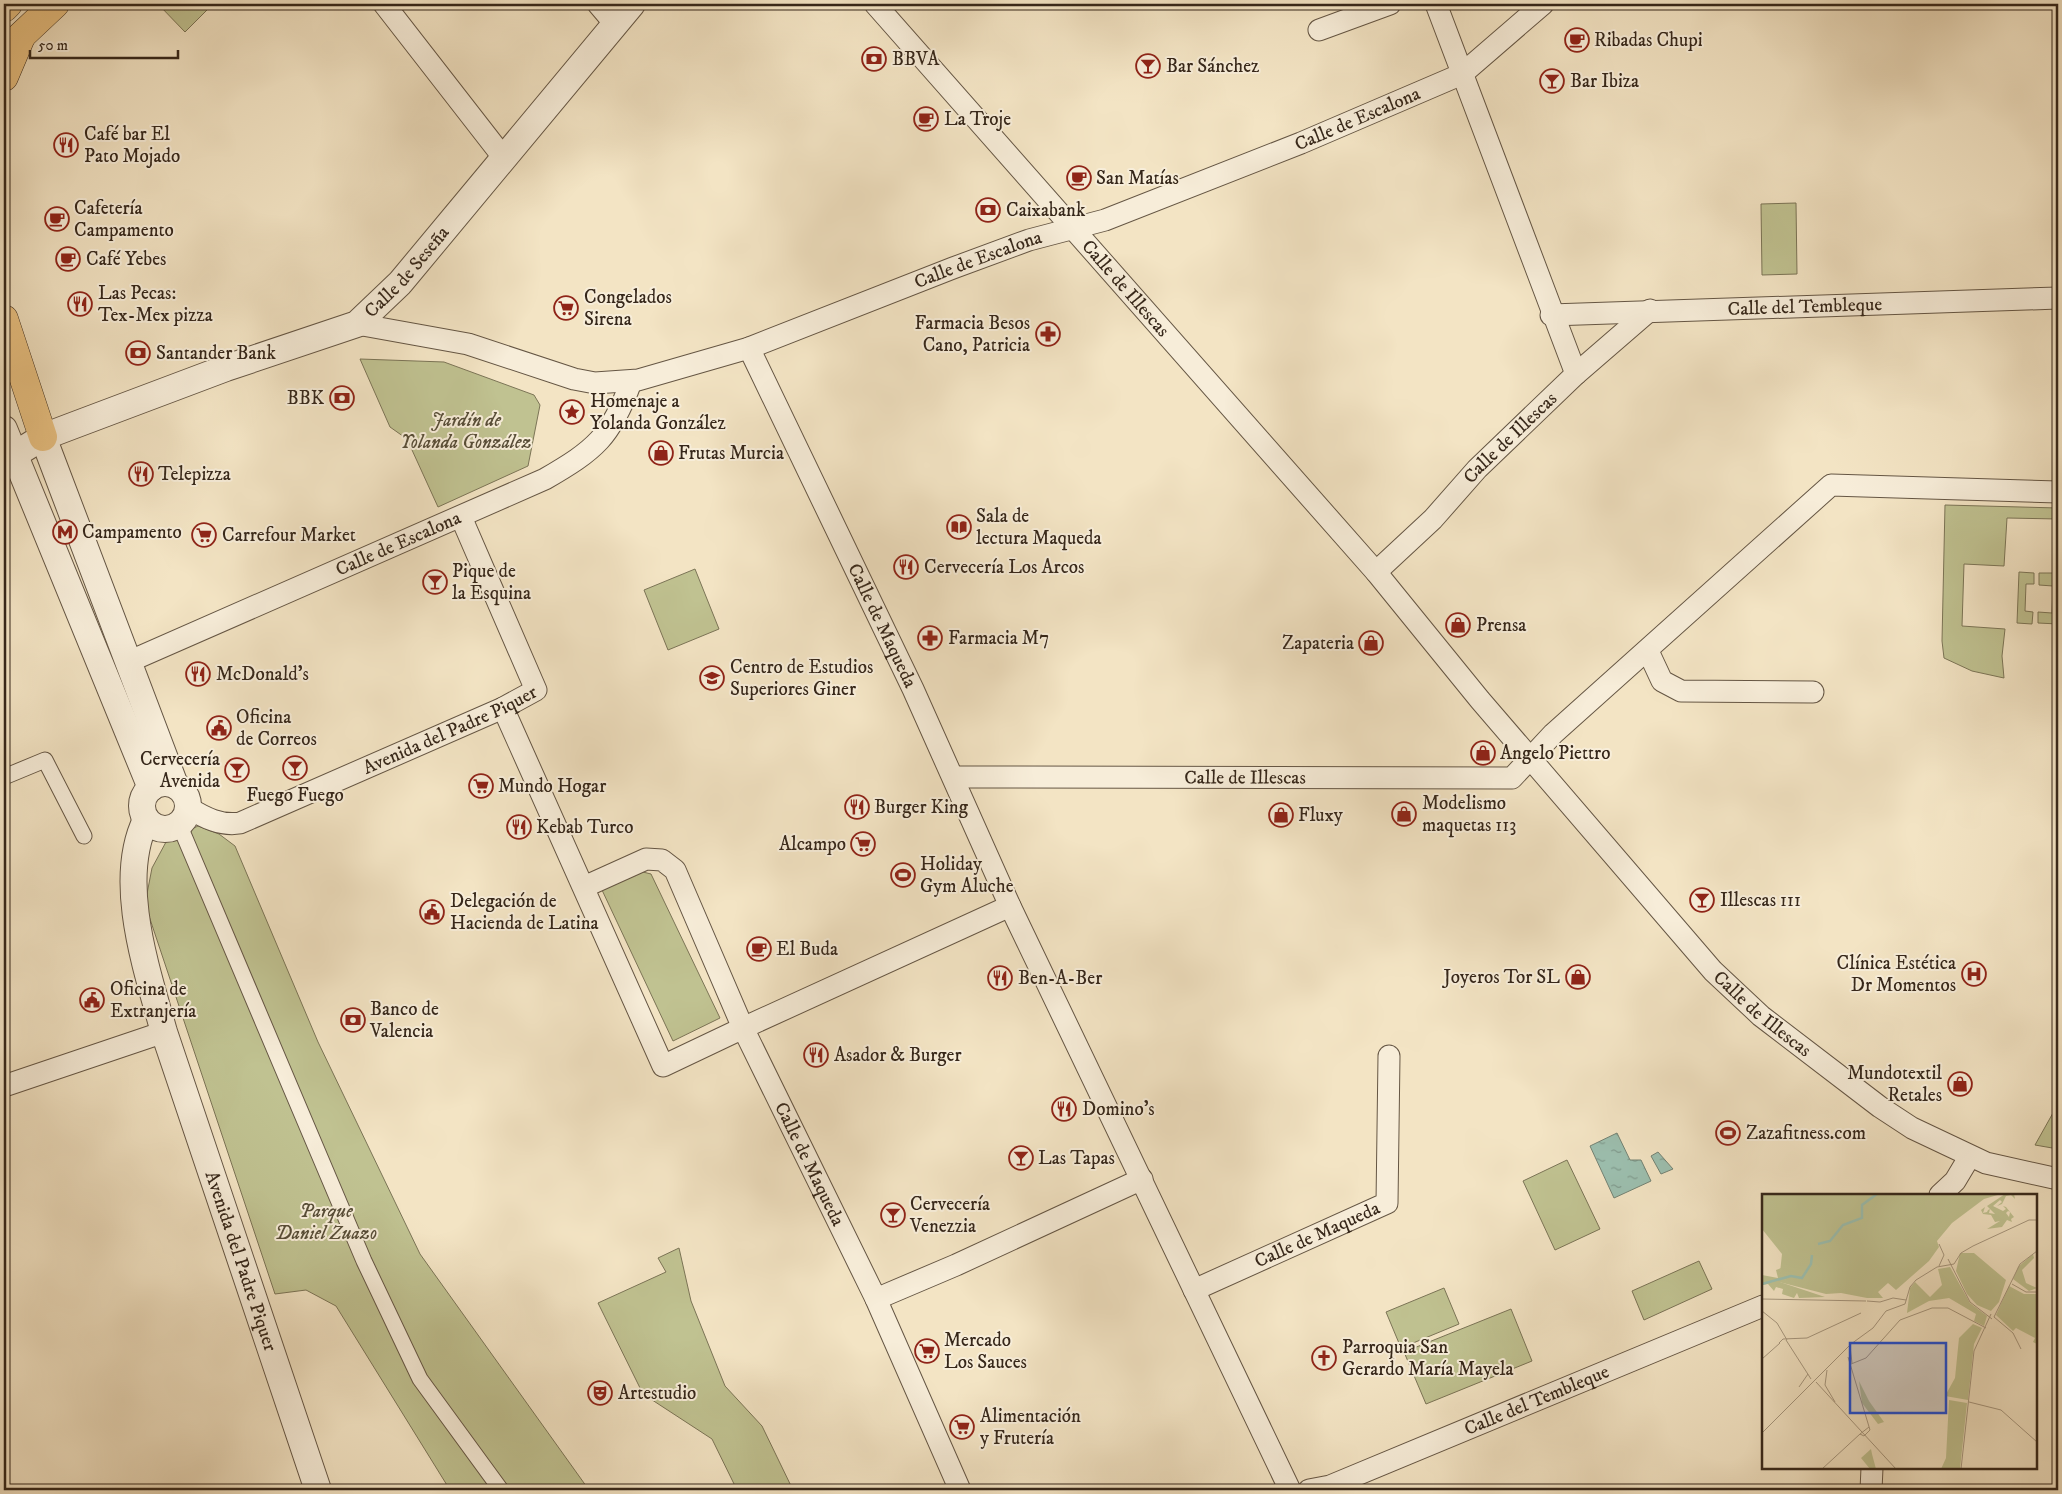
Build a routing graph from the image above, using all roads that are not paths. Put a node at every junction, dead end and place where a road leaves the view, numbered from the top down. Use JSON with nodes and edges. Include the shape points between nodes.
{"nodes":[{"id":1,"x":8,"y":4,"type":"edge"},
{"id":2,"x":55,"y":4,"type":"edge"},
{"id":3,"x":384,"y":4,"type":"edge"},
{"id":4,"x":598,"y":4,"type":"edge"},
{"id":5,"x":632,"y":4,"type":"edge"},
{"id":6,"x":875,"y":4,"type":"edge"},
{"id":7,"x":1390,"y":4,"type":"edge"},
{"id":8,"x":1436,"y":4,"type":"edge"},
{"id":9,"x":1543,"y":4,"type":"edge"},
{"id":10,"x":4,"y":8,"type":"edge"},
{"id":11,"x":615,"y":24,"type":"junction"},
{"id":12,"x":1319,"y":30,"type":"dead end"},
{"id":13,"x":22,"y":32,"type":"junction"},
{"id":14,"x":4,"y":52,"type":"edge"},
{"id":15,"x":1462,"y":74,"type":"junction"},
{"id":16,"x":4,"y":77,"type":"edge"},
{"id":17,"x":503,"y":157,"type":"junction"},
{"id":18,"x":1070,"y":228,"type":"junction"},
{"id":19,"x":2058,"y":298,"type":"edge"},
{"id":20,"x":1650,"y":310,"type":"junction"},
{"id":21,"x":1551,"y":315,"type":"junction"},
{"id":22,"x":4,"y":319,"type":"edge"},
{"id":23,"x":357,"y":324,"type":"junction"},
{"id":24,"x":749,"y":348,"type":"junction"},
{"id":25,"x":1576,"y":374,"type":"junction"},
{"id":26,"x":631,"y":382,"type":"junction"},
{"id":27,"x":4,"y":429,"type":"edge"},
{"id":28,"x":43,"y":438,"type":"junction"},
{"id":29,"x":14,"y":455,"type":"junction"},
{"id":30,"x":2058,"y":492,"type":"edge"},
{"id":31,"x":461,"y":517,"type":"junction"},
{"id":32,"x":1376,"y":572,"type":"junction"},
{"id":33,"x":1648,"y":651,"type":"junction"},
{"id":34,"x":128,"y":662,"type":"junction"},
{"id":35,"x":1813,"y":692,"type":"dead end"},
{"id":36,"x":503,"y":708,"type":"junction"},
{"id":37,"x":1531,"y":759,"type":"junction"},
{"id":38,"x":4,"y":777,"type":"edge"},
{"id":39,"x":952,"y":777,"type":"junction"},
{"id":40,"x":163,"y":787,"type":"junction"},
{"id":41,"x":184,"y":816,"type":"junction"},
{"id":42,"x":146,"y":820,"type":"junction"},
{"id":43,"x":84,"y":836,"type":"dead end"},
{"id":44,"x":584,"y":886,"type":"junction"},
{"id":45,"x":1010,"y":906,"type":"junction"},
{"id":46,"x":743,"y":1028,"type":"junction"},
{"id":47,"x":164,"y":1032,"type":"junction"},
{"id":48,"x":1388,"y":1056,"type":"dead end"},
{"id":49,"x":4,"y":1086,"type":"edge"},
{"id":50,"x":1970,"y":1156,"type":"junction"},
{"id":51,"x":1142,"y":1179,"type":"junction"},
{"id":52,"x":2058,"y":1179,"type":"edge"},
{"id":53,"x":1941,"y":1194,"type":"edge"},
{"id":54,"x":1194,"y":1290,"type":"junction"},
{"id":55,"x":876,"y":1299,"type":"junction"},
{"id":56,"x":1762,"y":1306,"type":"edge"},
{"id":57,"x":1872,"y":1469,"type":"edge"},
{"id":58,"x":318,"y":1490,"type":"edge"},
{"id":59,"x":501,"y":1490,"type":"edge"},
{"id":60,"x":960,"y":1490,"type":"edge"},
{"id":61,"x":1290,"y":1490,"type":"edge"},
{"id":62,"x":1309,"y":1490,"type":"edge"},
{"id":63,"x":1871,"y":1490,"type":"edge"}],
"edges":[{"from":1,"to":10,"type":"highway"},
{"from":2,"to":13,"type":"highway"},
{"from":3,"to":17,"type":"street"},
{"from":4,"to":11,"type":"street"},
{"from":5,"to":11,"type":"street","name":"Calle de Seseña"},
{"from":6,"to":18,"type":"street","name":"Calle de Illescas"},
{"from":7,"to":12,"type":"street"},
{"from":8,"to":15,"type":"street"},
{"from":9,"to":15,"type":"street","name":"Calle de Escalona"},
{"from":11,"to":17,"type":"street","name":"Calle de Seseña"},
{"from":13,"to":14,"type":"highway"},
{"from":13,"to":16,"type":"highway"},
{"from":15,"to":18,"type":"street","name":"Calle de Escalona","via":[[1301,143],[1105,220]]},
{"from":15,"to":21,"type":"street"},
{"from":17,"to":23,"type":"street","name":"Calle de Seseña","via":[[400,283]]},
{"from":18,"to":24,"type":"street","name":"Calle de Escalona","via":[[953,268]]},
{"from":18,"to":32,"type":"street","name":"Calle de Illescas"},
{"from":19,"to":20,"type":"street","name":"Calle del Tembleque"},
{"from":20,"to":21,"type":"street","name":"Calle del Tembleque"},
{"from":20,"to":25,"type":"street","name":"Calle de Illescas"},
{"from":21,"to":25,"type":"street"},
{"from":22,"to":28,"type":"highway"},
{"from":23,"to":26,"type":"street","name":"Calle de Escalona","via":[[468,344],[574,380]]},
{"from":23,"to":28,"type":"street","name":"Calle de Seseña","via":[[226,368]]},
{"from":24,"to":26,"type":"street","name":"Calle de Escalona"},
{"from":24,"to":39,"type":"street","name":"Calle de Maqueda"},
{"from":25,"to":32,"type":"street","name":"Calle de Illescas","via":[[1477,468],[1433,519]]},
{"from":26,"to":31,"type":"street","name":"Calle de Escalona","via":[[607,434],[576,461],[545,479]]},
{"from":27,"to":29,"type":"street"},
{"from":28,"to":29,"type":"street","name":"Calle de Seseña"},
{"from":28,"to":34,"type":"street"},
{"from":29,"to":40,"type":"street","via":[[105,671]]},
{"from":30,"to":33,"type":"street","via":[[1831,485]]},
{"from":31,"to":34,"type":"street","name":"Calle de Escalona"},
{"from":31,"to":36,"type":"street","name":"Avenida del Padre Piquer","via":[[536,690]]},
{"from":32,"to":37,"type":"street","name":"Calle de Illescas"},
{"from":33,"to":35,"type":"street","via":[[1662,682],[1681,691]]},
{"from":33,"to":37,"type":"street","via":[[1553,734]]},
{"from":34,"to":40,"type":"street"},
{"from":36,"to":41,"type":"street","name":"Avenida del Padre Piquer","via":[[240,823],[228,825]]},
{"from":36,"to":44,"type":"street"},
{"from":37,"to":39,"type":"street","name":"Calle de Illescas","via":[[1512,778]]},
{"from":37,"to":50,"type":"street","name":"Calle de Illescas","via":[[1713,971],[1761,1016],[1880,1107],[1917,1130]]},
{"from":38,"to":43,"type":"street","via":[[45,760]]},
{"from":39,"to":45,"type":"street","name":"Calle de Maqueda"},
{"from":40,"to":41,"type":"street","via":[[186,794]]},
{"from":40,"to":42,"type":"street","via":[[144,798],[142,809]]},
{"from":41,"to":42,"type":"street","via":[[172,829],[158,828]]},
{"from":41,"to":59,"type":"street","via":[[364,1261],[416,1371]]},
{"from":42,"to":47,"type":"street","name":"Avenida del Padre Piquer","via":[[137,838],[134,870],[136,911],[145,964]]},
{"from":44,"to":46,"type":"street","name":"Calle de Maqueda","via":[[646,859],[662,860],[675,870]]},
{"from":44,"to":46,"type":"street","via":[[663,1066]]},
{"from":45,"to":46,"type":"street"},
{"from":45,"to":51,"type":"street","name":"Calle de Maqueda"},
{"from":46,"to":55,"type":"street","name":"Calle de Maqueda"},
{"from":47,"to":49,"type":"street"},
{"from":47,"to":58,"type":"street","name":"Avenida del Padre Piquer"},
{"from":48,"to":54,"type":"street","name":"Calle de Maqueda","via":[[1386,1203]]},
{"from":50,"to":52,"type":"street","name":"Calle de Illescas","via":[[2004,1169]]},
{"from":50,"to":53,"type":"street","via":[[1955,1181]]},
{"from":51,"to":54,"type":"street","name":"Calle de Maqueda"},
{"from":51,"to":55,"type":"street"},
{"from":54,"to":61,"type":"street","name":"Calle de Maqueda"},
{"from":55,"to":60,"type":"street","name":"Calle de Maqueda"},
{"from":56,"to":62,"type":"street","name":"Calle del Tembleque","via":[[1330,1486]]},
{"from":57,"to":63,"type":"street"}]}
